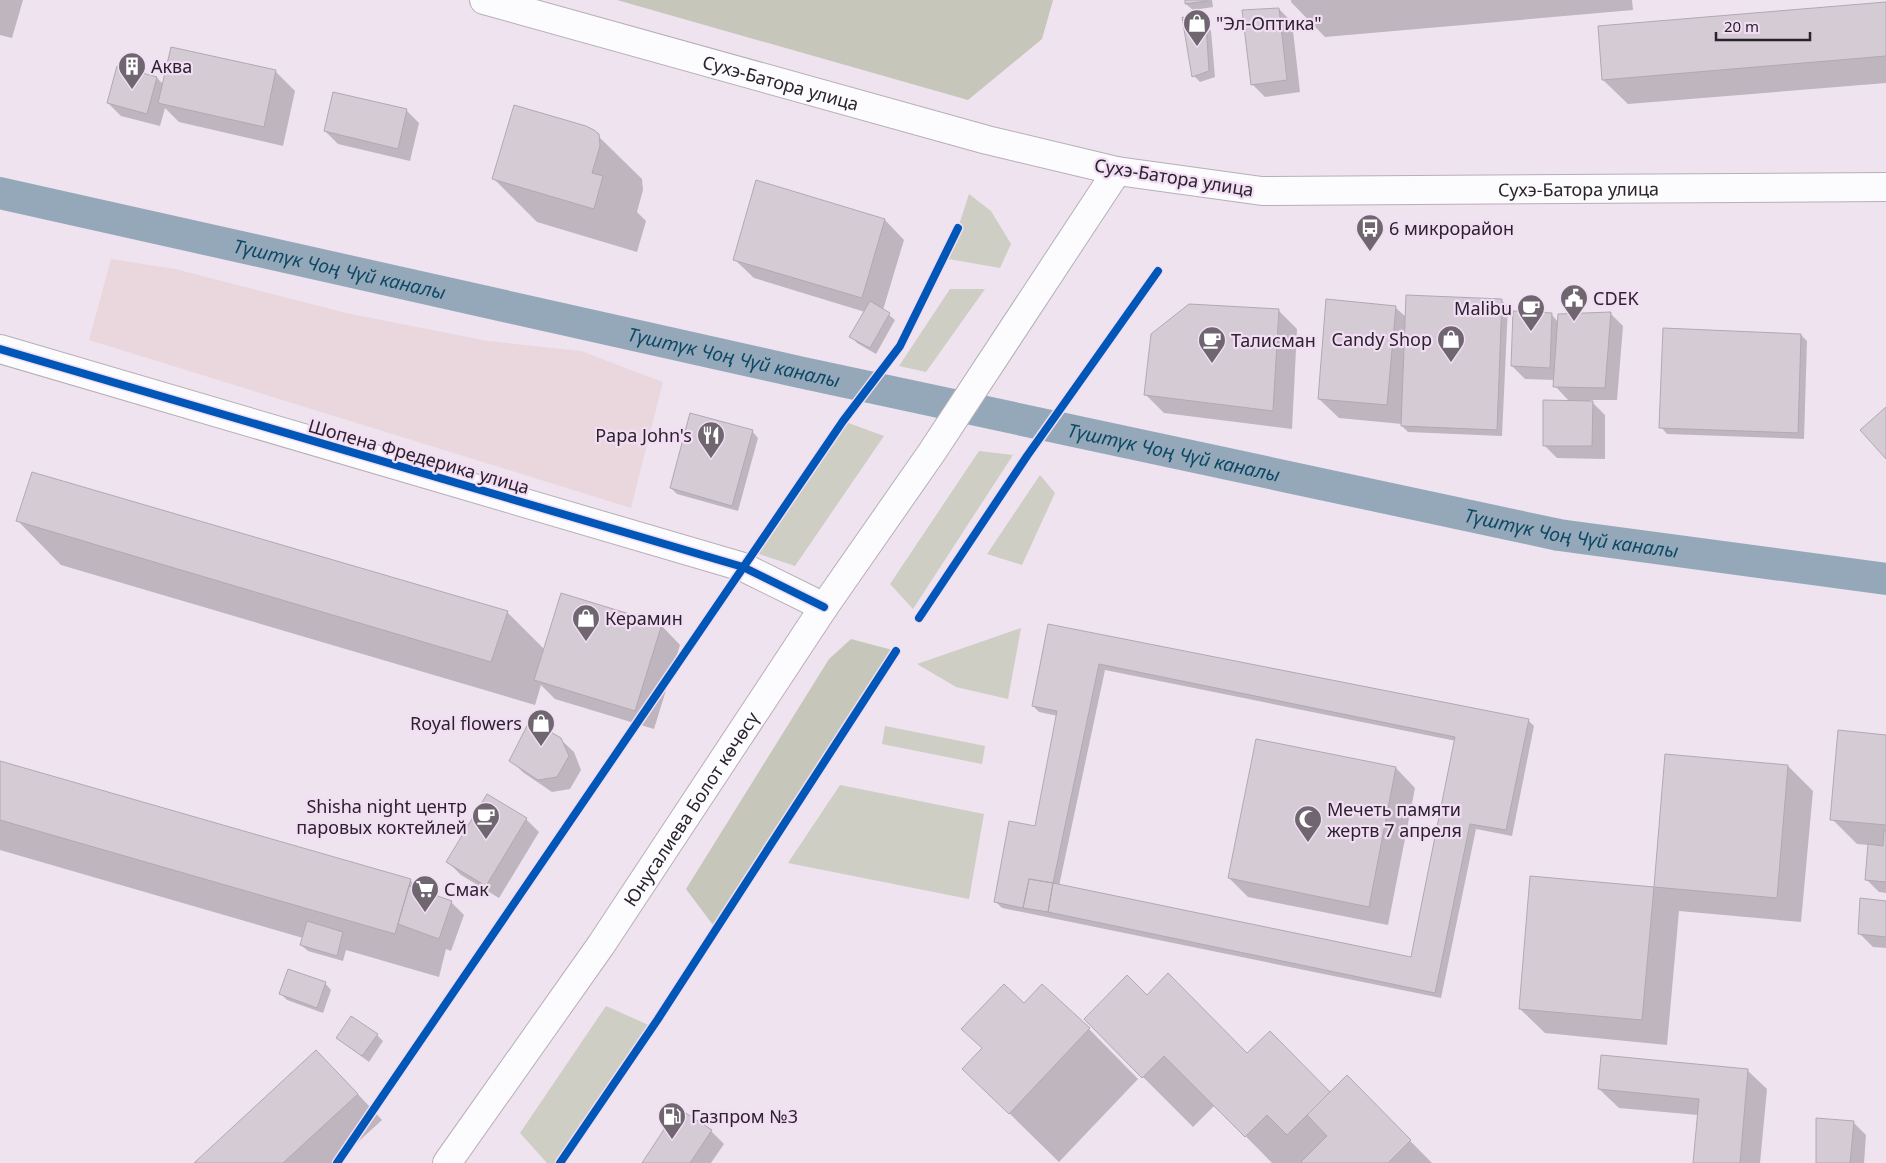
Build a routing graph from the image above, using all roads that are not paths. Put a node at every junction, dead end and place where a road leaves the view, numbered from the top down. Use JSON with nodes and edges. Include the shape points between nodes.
{"nodes":[{"id":1,"x":484,"y":0,"type":"edge"},
{"id":2,"x":1117,"y":171,"type":"junction"},
{"id":3,"x":1886,"y":187,"type":"edge"},
{"id":4,"x":0,"y":349,"type":"edge"},
{"id":5,"x":824,"y":607,"type":"junction"},
{"id":6,"x":447,"y":1163,"type":"edge"}],
"edges":[{"from":1,"to":2,"type":"main road","name":"Сухэ-Батора улица","via":[[987,140]]},
{"from":2,"to":3,"type":"main road","name":"Сухэ-Батора улица","via":[[1262,191]]},
{"from":2,"to":5,"type":"main road","name":"Юнусалиева Болот көчөсү","via":[[932,452]]},
{"from":4,"to":5,"type":"main road","name":"Шопена Фредерика улица","via":[[743,567]]},
{"from":5,"to":6,"type":"main road","name":"Юнусалиева Болот көчөсү","via":[[601,945]]}]}
